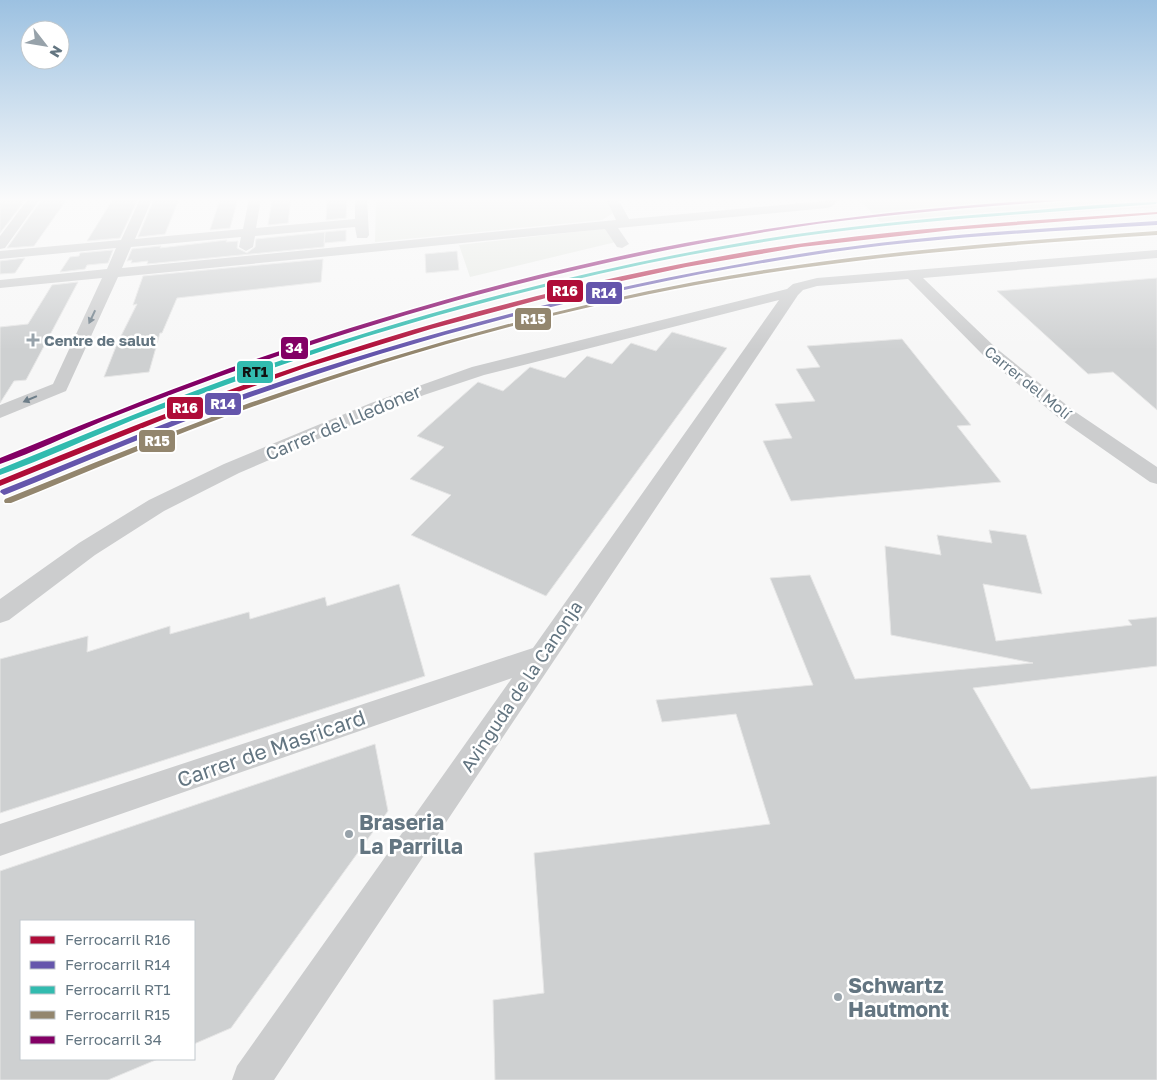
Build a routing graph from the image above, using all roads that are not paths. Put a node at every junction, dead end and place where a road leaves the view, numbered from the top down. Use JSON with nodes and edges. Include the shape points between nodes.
{"nodes":[{"id":1,"x":69,"y":249,"type":"edge"},
{"id":2,"x":123,"y":249,"type":"edge"},
{"id":3,"x":245,"y":249,"type":"edge"},
{"id":4,"x":348,"y":249,"type":"edge"},
{"id":5,"x":1157,"y":254,"type":"edge"},
{"id":6,"x":0,"y":256,"type":"edge"},
{"id":7,"x":243,"y":260,"type":"junction"},
{"id":8,"x":112,"y":273,"type":"junction"},
{"id":9,"x":911,"y":274,"type":"junction"},
{"id":10,"x":0,"y":284,"type":"edge"},
{"id":11,"x":792,"y":292,"type":"junction"},
{"id":12,"x":720,"y":310,"type":"junction"},
{"id":13,"x":767,"y":329,"type":"junction"},
{"id":14,"x":0,"y":412,"type":"edge"},
{"id":15,"x":1157,"y":477,"type":"edge"},
{"id":16,"x":0,"y":613,"type":"edge"},
{"id":17,"x":542,"y":656,"type":"junction"},
{"id":18,"x":0,"y":840,"type":"edge"},
{"id":19,"x":251,"y":1080,"type":"edge"}],
"edges":[{"from":1,"to":6,"type":"street"},
{"from":2,"to":8,"type":"street"},
{"from":3,"to":7,"type":"street"},
{"from":4,"to":7,"type":"street"},
{"from":5,"to":9,"type":"street","name":"Carrer del Lledoner"},
{"from":7,"to":8,"type":"street"},
{"from":8,"to":10,"type":"street"},
{"from":8,"to":14,"type":"street","one_way":true,"via":[[60,386]]},
{"from":9,"to":11,"type":"street","name":"Carrer del Lledoner","via":[[807,284]]},
{"from":9,"to":15,"type":"street","name":"Carrer del Molí","via":[[998,359],[1067,415]]},
{"from":11,"to":12,"type":"street","name":"Carrer del Lledoner"},
{"from":11,"to":13,"type":"street","name":"Avinguda de la Canonja"},
{"from":12,"to":13,"type":"street","name":"Carrer del Lledoner","via":[[738,308],[755,312],[766,320]]},
{"from":12,"to":16,"type":"street","name":"Carrer del Lledoner","via":[[478,371],[374,407],[179,493],[47,577]]},
{"from":13,"to":17,"type":"street","name":"Avinguda de la Canonja"},
{"from":17,"to":18,"type":"street","name":"Carrer de Masricard"},
{"from":17,"to":19,"type":"street","name":"Avinguda de la Canonja"}]}
